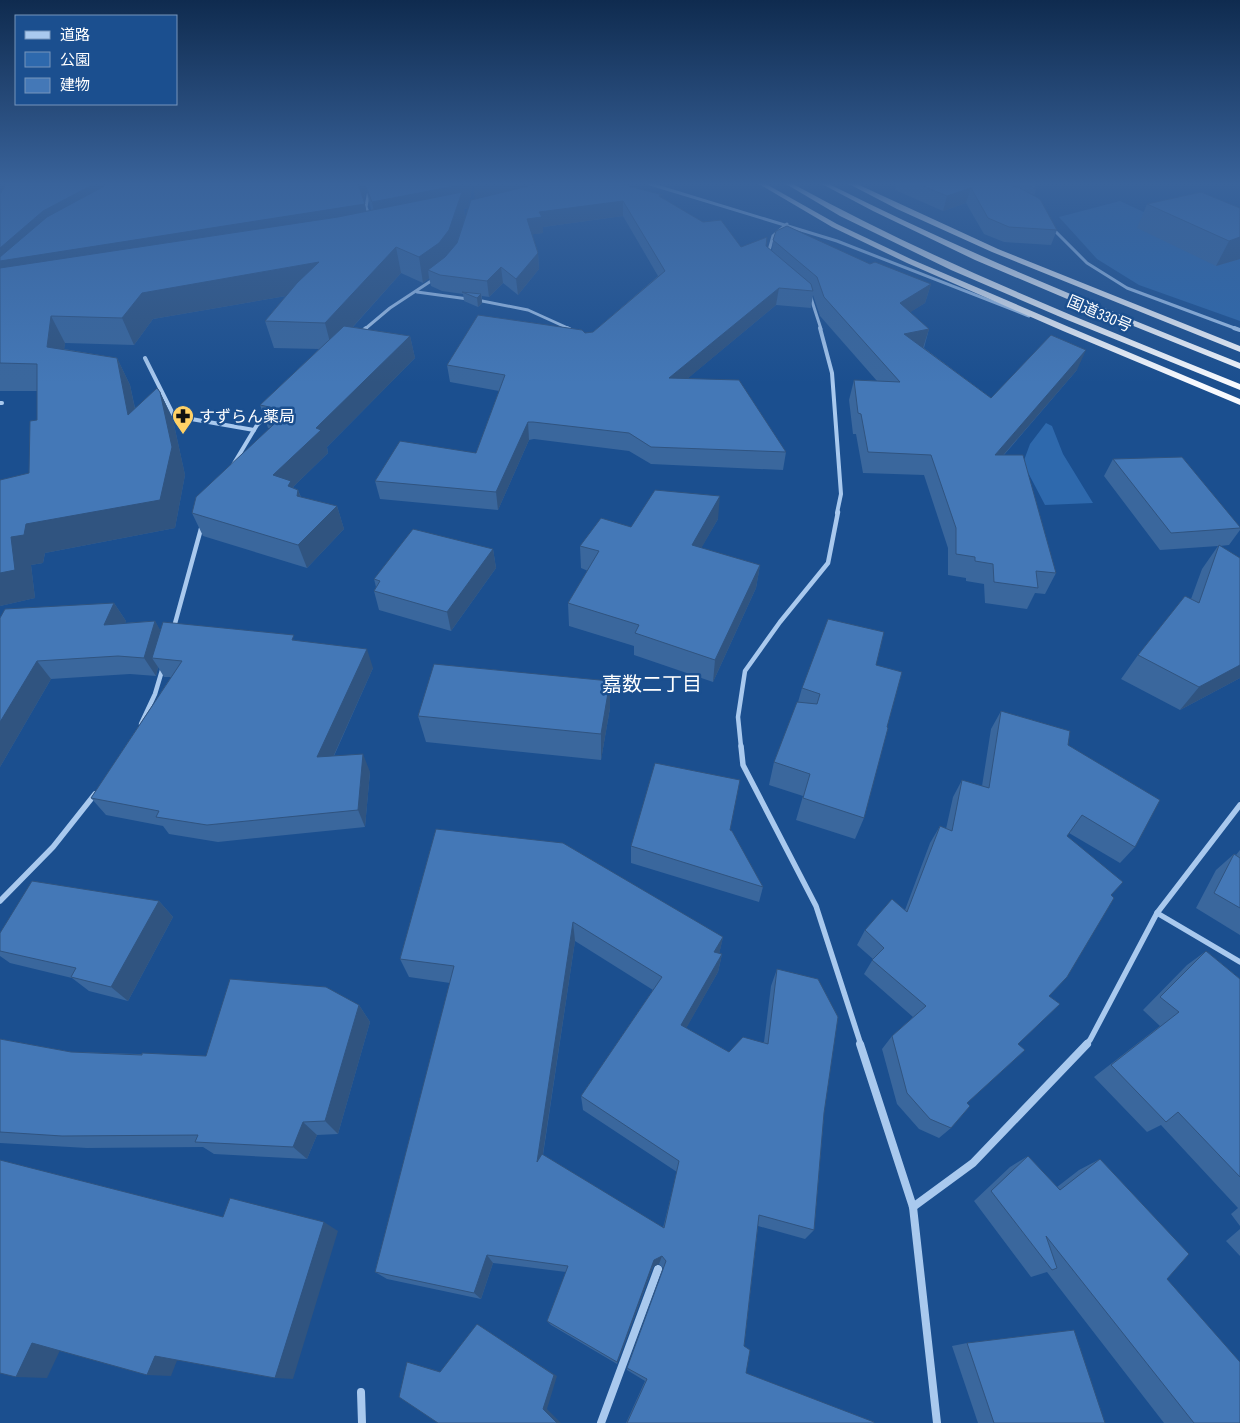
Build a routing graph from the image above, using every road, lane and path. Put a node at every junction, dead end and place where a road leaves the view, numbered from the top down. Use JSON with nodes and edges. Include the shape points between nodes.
{"nodes":[{"id":1,"x":769,"y":250,"type":"edge"},
{"id":2,"x":860,"y":250,"type":"edge"},
{"id":3,"x":888,"y":250,"type":"edge"},
{"id":4,"x":919,"y":250,"type":"edge"},
{"id":5,"x":963,"y":250,"type":"edge"},
{"id":6,"x":995,"y":250,"type":"edge"},
{"id":7,"x":1074,"y":250,"type":"edge"},
{"id":8,"x":767,"y":260,"type":"edge"},
{"id":9,"x":438,"y":276,"type":"edge"},
{"id":10,"x":417,"y":292,"type":"junction"},
{"id":11,"x":804,"y":292,"type":"edge"},
{"id":12,"x":1046,"y":322,"type":"junction"},
{"id":13,"x":1240,"y":330,"type":"edge"},
{"id":14,"x":577,"y":333,"type":"edge"},
{"id":15,"x":354,"y":338,"type":"edge"},
{"id":16,"x":1240,"y":349,"type":"edge"},
{"id":17,"x":145,"y":358,"type":"dead end"},
{"id":18,"x":1240,"y":366,"type":"edge"},
{"id":19,"x":1240,"y":387,"type":"edge"},
{"id":20,"x":1240,"y":402,"type":"edge"},
{"id":21,"x":275,"y":407,"type":"edge"},
{"id":22,"x":254,"y":430,"type":"junction"},
{"id":23,"x":231,"y":467,"type":"edge"},
{"id":24,"x":204,"y":516,"type":"edge"},
{"id":25,"x":173,"y":629,"type":"edge"},
{"id":26,"x":166,"y":657,"type":"edge"},
{"id":27,"x":139,"y":729,"type":"edge"},
{"id":28,"x":97,"y":791,"type":"edge"},
{"id":29,"x":1240,"y":805,"type":"edge"},
{"id":30,"x":0,"y":901,"type":"edge"},
{"id":31,"x":1157,"y":913,"type":"junction"},
{"id":32,"x":1240,"y":962,"type":"edge"},
{"id":33,"x":913,"y":1206,"type":"junction"},
{"id":34,"x":658,"y":1269,"type":"edge"},
{"id":35,"x":361,"y":1392,"type":"dead end"},
{"id":36,"x":362,"y":1423,"type":"edge"},
{"id":37,"x":602,"y":1423,"type":"edge"},
{"id":38,"x":937,"y":1423,"type":"edge"}],
"edges":[{"from":1,"to":8,"type":"street"},
{"from":2,"to":12,"type":"street"},
{"from":3,"to":12,"type":"highway"},
{"from":4,"to":19,"type":"highway","name":"国道330号"},
{"from":5,"to":18,"type":"highway","name":"国道330号"},
{"from":6,"to":16,"type":"highway"},
{"from":7,"to":13,"type":"street","via":[[1087,263],[1127,288]]},
{"from":9,"to":10,"type":"street"},
{"from":10,"to":14,"type":"street","via":[[498,302],[563,324]]},
{"from":10,"to":15,"type":"street","via":[[390,308]]},
{"from":11,"to":33,"type":"street","via":[[811,298],[832,372],[841,494],[828,563],[745,671],[738,717],[743,765],[816,906]]},
{"from":12,"to":20,"type":"highway"},
{"from":17,"to":22,"type":"street","via":[[174,416]]},
{"from":21,"to":22,"type":"street"},
{"from":22,"to":23,"type":"street"},
{"from":24,"to":25,"type":"street"},
{"from":26,"to":27,"type":"street","via":[[155,694]]},
{"from":28,"to":30,"type":"street","via":[[53,847]]},
{"from":29,"to":31,"type":"street"},
{"from":31,"to":32,"type":"street"},
{"from":31,"to":33,"type":"street","via":[[1090,1040],[973,1164]]},
{"from":33,"to":38,"type":"street"},
{"from":34,"to":37,"type":"street"},
{"from":35,"to":36,"type":"street"}]}
